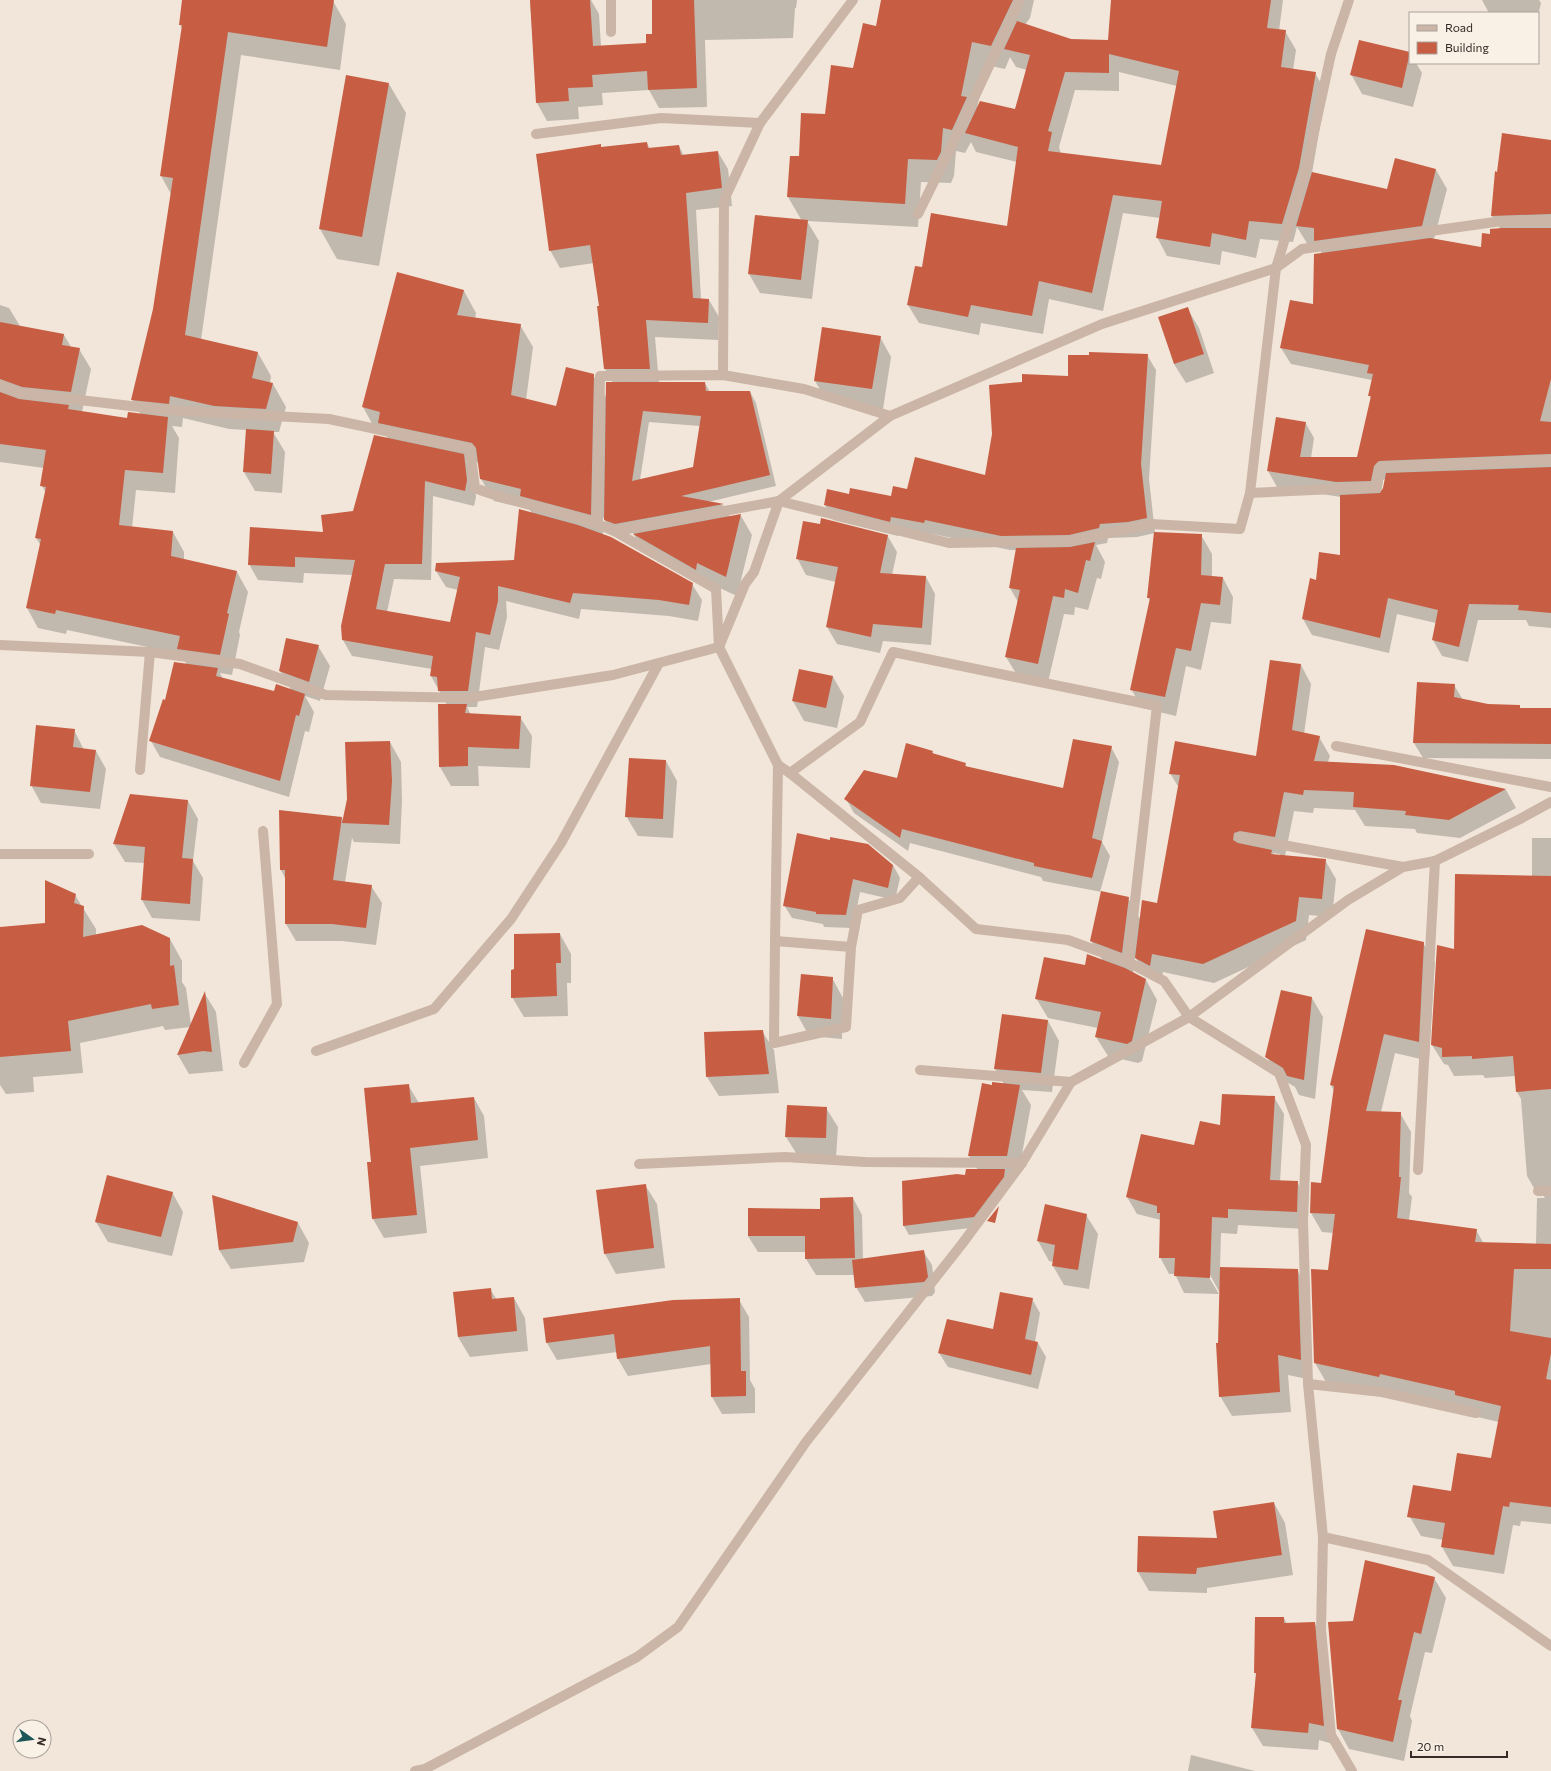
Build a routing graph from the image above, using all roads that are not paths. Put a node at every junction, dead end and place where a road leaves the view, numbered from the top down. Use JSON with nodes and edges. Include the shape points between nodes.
{"nodes":[{"id":1,"x":611,"y":0,"type":"edge"},
{"id":2,"x":853,"y":0,"type":"edge"},
{"id":3,"x":1020,"y":0,"type":"edge"},
{"id":4,"x":1349,"y":0,"type":"edge"},
{"id":5,"x":611,"y":32,"type":"dead end"},
{"id":6,"x":760,"y":123,"type":"junction"},
{"id":7,"x":536,"y":134,"type":"dead end"},
{"id":8,"x":918,"y":214,"type":"dead end"},
{"id":9,"x":1551,"y":221,"type":"edge"},
{"id":10,"x":1276,"y":268,"type":"junction"},
{"id":11,"x":723,"y":375,"type":"junction"},
{"id":12,"x":0,"y":385,"type":"edge"},
{"id":13,"x":890,"y":416,"type":"junction"},
{"id":14,"x":1551,"y":460,"type":"edge"},
{"id":15,"x":1250,"y":493,"type":"junction"},
{"id":16,"x":779,"y":501,"type":"junction"},
{"id":17,"x":597,"y":523,"type":"junction"},
{"id":18,"x":614,"y":531,"type":"junction"},
{"id":19,"x":0,"y":645,"type":"edge"},
{"id":20,"x":719,"y":647,"type":"junction"},
{"id":21,"x":150,"y":652,"type":"junction"},
{"id":22,"x":658,"y":663,"type":"junction"},
{"id":23,"x":1336,"y":746,"type":"dead end"},
{"id":24,"x":778,"y":765,"type":"junction"},
{"id":25,"x":140,"y":770,"type":"dead end"},
{"id":26,"x":790,"y":773,"type":"junction"},
{"id":27,"x":1551,"y":787,"type":"edge"},
{"id":28,"x":1551,"y":802,"type":"edge"},
{"id":29,"x":263,"y":831,"type":"dead end"},
{"id":30,"x":1239,"y":837,"type":"dead end"},
{"id":31,"x":0,"y":854,"type":"edge"},
{"id":32,"x":89,"y":854,"type":"dead end"},
{"id":33,"x":1435,"y":861,"type":"junction"},
{"id":34,"x":1403,"y":867,"type":"junction"},
{"id":35,"x":920,"y":876,"type":"junction"},
{"id":36,"x":775,"y":941,"type":"junction"},
{"id":37,"x":851,"y":947,"type":"junction"},
{"id":38,"x":1128,"y":962,"type":"junction"},
{"id":39,"x":1189,"y":1017,"type":"junction"},
{"id":40,"x":316,"y":1051,"type":"dead end"},
{"id":41,"x":244,"y":1063,"type":"dead end"},
{"id":42,"x":920,"y":1070,"type":"dead end"},
{"id":43,"x":1071,"y":1082,"type":"junction"},
{"id":44,"x":1022,"y":1163,"type":"junction"},
{"id":45,"x":639,"y":1164,"type":"dead end"},
{"id":46,"x":1418,"y":1170,"type":"dead end"},
{"id":47,"x":1538,"y":1191,"type":"dead end"},
{"id":48,"x":1551,"y":1191,"type":"edge"},
{"id":49,"x":1308,"y":1384,"type":"junction"},
{"id":50,"x":1476,"y":1413,"type":"dead end"},
{"id":51,"x":1323,"y":1537,"type":"junction"},
{"id":52,"x":1551,"y":1646,"type":"edge"},
{"id":53,"x":415,"y":1771,"type":"edge"},
{"id":54,"x":1352,"y":1771,"type":"edge"}],
"edges":[{"from":1,"to":5,"type":"street"},
{"from":2,"to":6,"type":"street"},
{"from":3,"to":8,"type":"street"},
{"from":4,"to":10,"type":"street","via":[[1332,54],[1306,169]]},
{"from":6,"to":7,"type":"street","via":[[661,118]]},
{"from":6,"to":11,"type":"street","via":[[724,200]]},
{"from":9,"to":10,"type":"street","via":[[1502,221],[1302,249]]},
{"from":10,"to":13,"type":"street","via":[[1102,324]]},
{"from":10,"to":15,"type":"street"},
{"from":11,"to":13,"type":"street","via":[[804,390]]},
{"from":11,"to":17,"type":"street","via":[[600,376]]},
{"from":12,"to":17,"type":"street","via":[[20,393],[165,410],[329,418],[470,449],[476,488],[496,496]]},
{"from":13,"to":16,"type":"street"},
{"from":14,"to":15,"type":"street","via":[[1380,467],[1377,487]]},
{"from":15,"to":16,"type":"street","via":[[1240,529],[1151,524],[1070,541],[949,543]]},
{"from":16,"to":18,"type":"street"},
{"from":16,"to":20,"type":"street","via":[[754,572],[745,584]]},
{"from":17,"to":18,"type":"street"},
{"from":18,"to":20,"type":"street","via":[[716,589]]},
{"from":19,"to":21,"type":"street"},
{"from":20,"to":22,"type":"street"},
{"from":20,"to":24,"type":"street"},
{"from":21,"to":22,"type":"street","via":[[240,664],[326,695],[468,698],[613,675]]},
{"from":21,"to":25,"type":"street"},
{"from":22,"to":40,"type":"street","via":[[562,843],[511,919],[434,1009]]},
{"from":23,"to":27,"type":"street"},
{"from":24,"to":26,"type":"street"},
{"from":24,"to":36,"type":"street"},
{"from":26,"to":35,"type":"street"},
{"from":26,"to":38,"type":"street","via":[[860,722],[893,652],[1157,706]]},
{"from":28,"to":33,"type":"street"},
{"from":29,"to":41,"type":"street","via":[[277,1004]]},
{"from":30,"to":34,"type":"street"},
{"from":31,"to":32,"type":"street"},
{"from":33,"to":34,"type":"street"},
{"from":33,"to":46,"type":"street"},
{"from":34,"to":39,"type":"street","via":[[1348,900]]},
{"from":35,"to":37,"type":"street","via":[[900,898],[858,910]]},
{"from":35,"to":38,"type":"street","via":[[976,929],[1068,940]]},
{"from":36,"to":37,"type":"street"},
{"from":36,"to":37,"type":"street","via":[[774,1043],[846,1027]]},
{"from":38,"to":39,"type":"street","via":[[1164,981]]},
{"from":39,"to":43,"type":"street"},
{"from":39,"to":49,"type":"street","via":[[1279,1073],[1306,1145],[1303,1221]]},
{"from":42,"to":43,"type":"street"},
{"from":43,"to":44,"type":"street"},
{"from":44,"to":45,"type":"street","via":[[865,1162],[785,1157]]},
{"from":44,"to":53,"type":"street","via":[[962,1244],[806,1442],[678,1626],[637,1657],[425,1769]]},
{"from":47,"to":48,"type":"street"},
{"from":49,"to":50,"type":"street","via":[[1382,1392]]},
{"from":49,"to":51,"type":"street"},
{"from":51,"to":52,"type":"street","via":[[1428,1560]]},
{"from":51,"to":54,"type":"street","via":[[1321,1630],[1332,1735]]}]}
